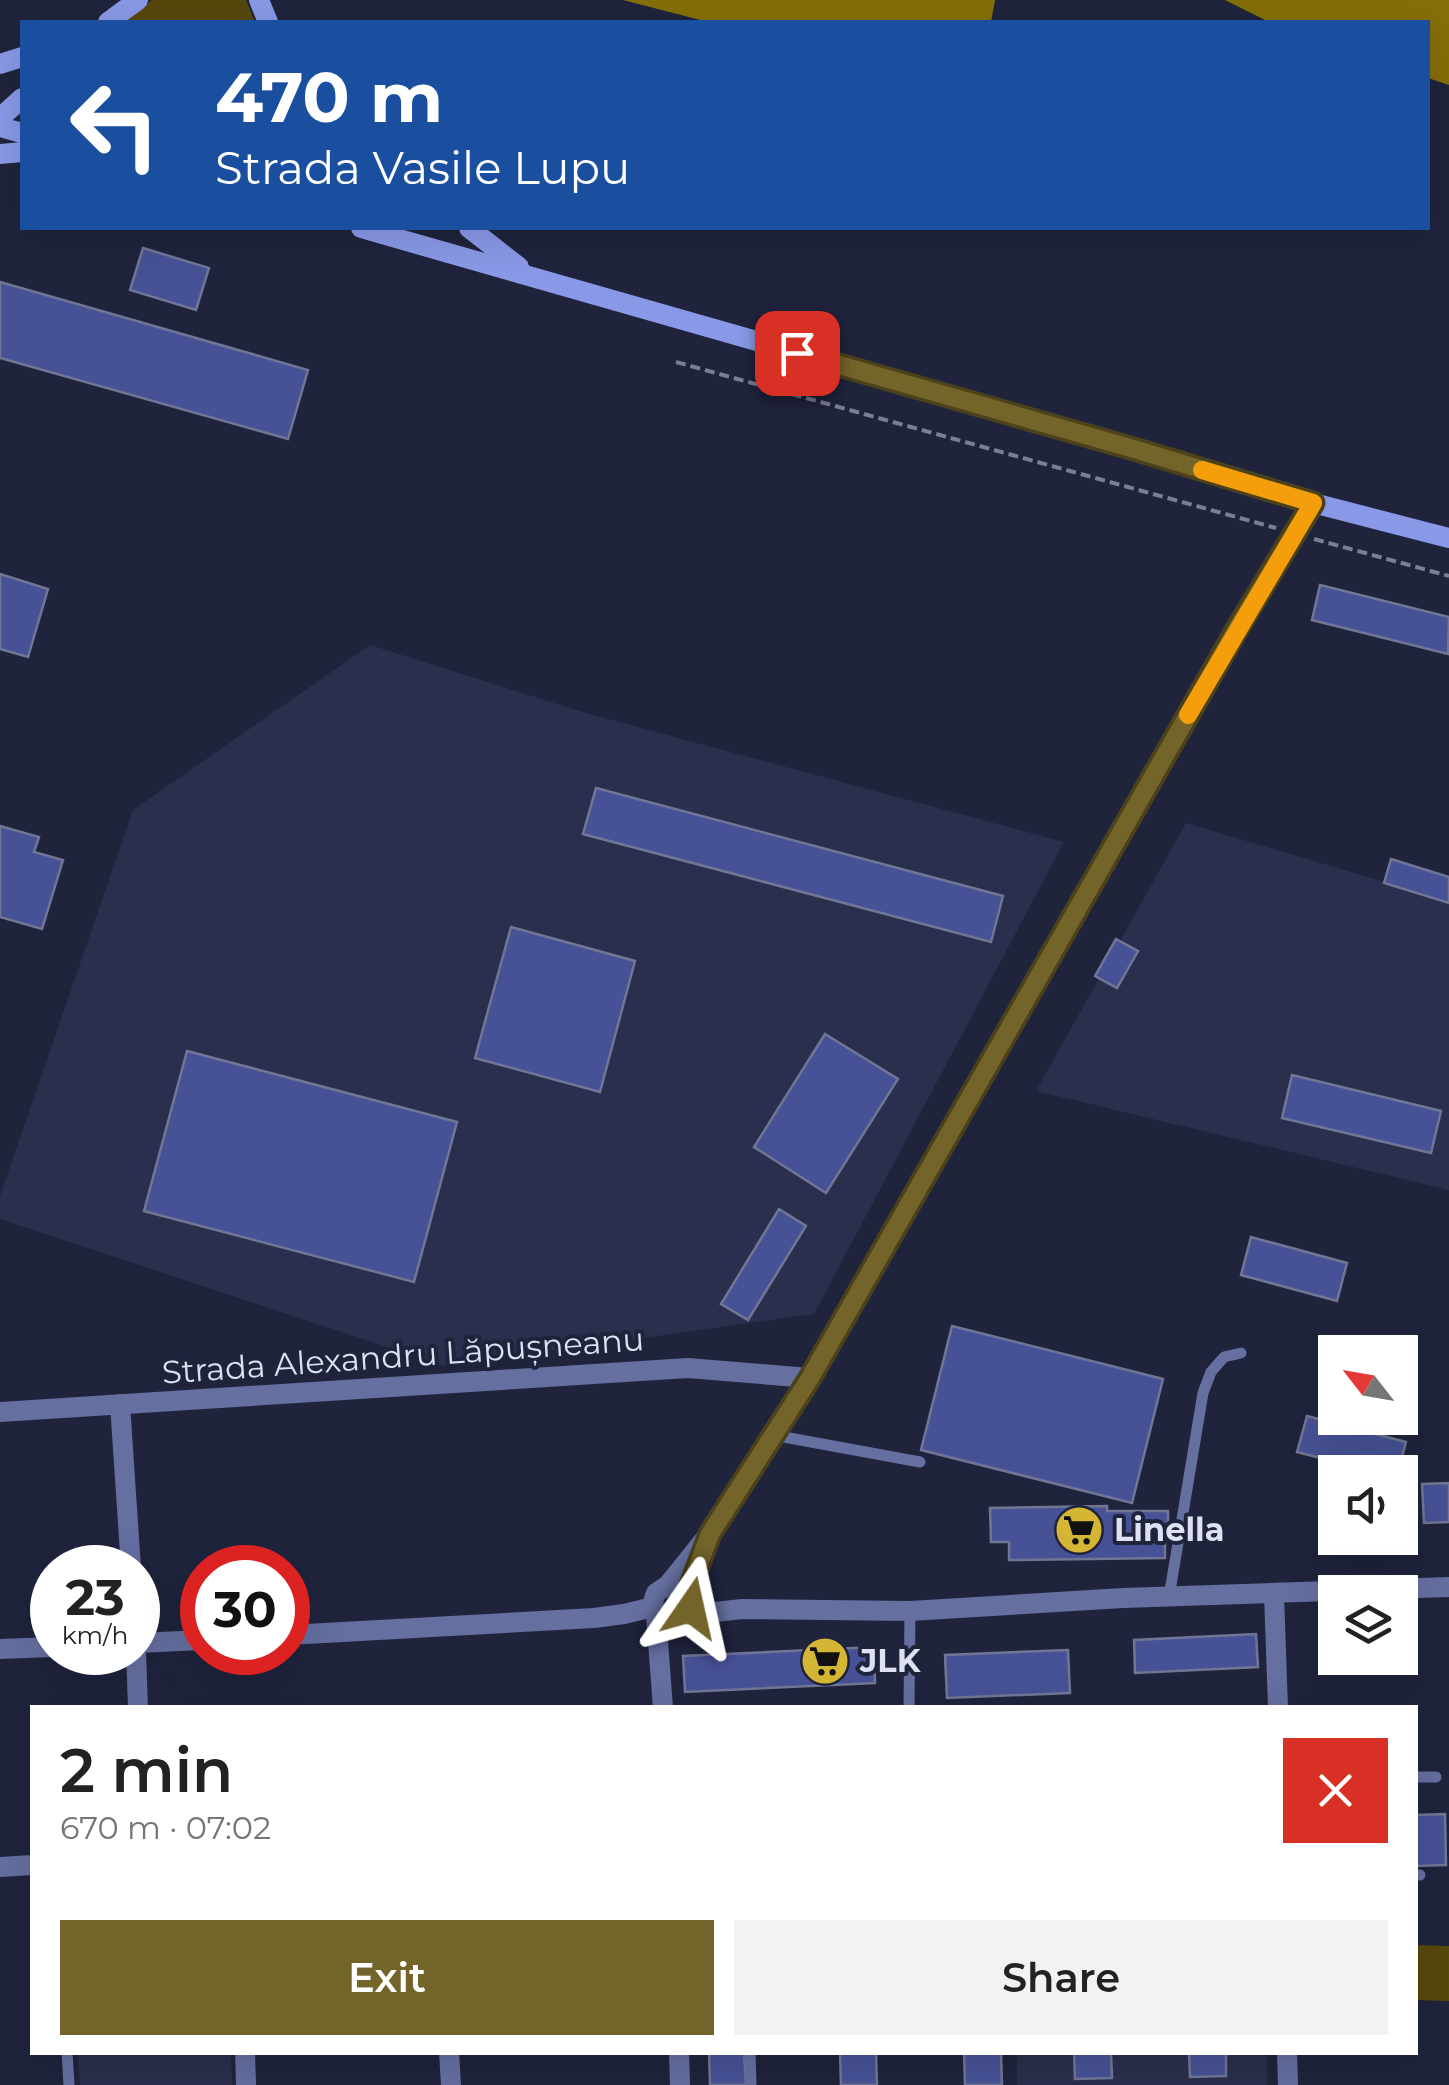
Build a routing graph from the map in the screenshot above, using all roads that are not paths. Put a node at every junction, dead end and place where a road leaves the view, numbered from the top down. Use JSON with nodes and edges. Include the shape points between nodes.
{"nodes":[{"id":1,"x":138,"y":0,"type":"edge"},
{"id":2,"x":111,"y":20,"type":"edge"},
{"id":3,"x":20,"y":100,"type":"edge"},
{"id":4,"x":0,"y":118,"type":"edge"},
{"id":5,"x":368,"y":230,"type":"edge"},
{"id":6,"x":471,"y":230,"type":"edge"},
{"id":7,"x":529,"y":274,"type":"junction"},
{"id":8,"x":1313,"y":503,"type":"junction"},
{"id":9,"x":1449,"y":538,"type":"edge"},
{"id":10,"x":1241,"y":1353,"type":"dead end"},
{"id":11,"x":810,"y":1378,"type":"junction"},
{"id":12,"x":120,"y":1404,"type":"junction"},
{"id":13,"x":0,"y":1412,"type":"edge"},
{"id":14,"x":773,"y":1436,"type":"junction"},
{"id":15,"x":920,"y":1462,"type":"dead end"},
{"id":16,"x":129,"y":1545,"type":"edge"},
{"id":17,"x":1449,"y":1587,"type":"edge"},
{"id":18,"x":1274,"y":1594,"type":"junction"},
{"id":19,"x":1170,"y":1597,"type":"junction"},
{"id":20,"x":674,"y":1605,"type":"junction"},
{"id":21,"x":910,"y":1611,"type":"junction"},
{"id":22,"x":310,"y":1634,"type":"edge"},
{"id":23,"x":30,"y":1648,"type":"edge"},
{"id":24,"x":0,"y":1650,"type":"edge"},
{"id":25,"x":137,"y":1675,"type":"edge"},
{"id":26,"x":138,"y":1705,"type":"edge"},
{"id":27,"x":662,"y":1705,"type":"edge"},
{"id":28,"x":909,"y":1705,"type":"edge"},
{"id":29,"x":1278,"y":1705,"type":"edge"},
{"id":30,"x":1418,"y":1777,"type":"edge"},
{"id":31,"x":1436,"y":1777,"type":"dead end"},
{"id":32,"x":30,"y":1866,"type":"edge"},
{"id":33,"x":0,"y":1867,"type":"edge"},
{"id":34,"x":68,"y":2055,"type":"edge"},
{"id":35,"x":245,"y":2055,"type":"edge"},
{"id":36,"x":449,"y":2055,"type":"edge"},
{"id":37,"x":679,"y":2055,"type":"edge"},
{"id":38,"x":750,"y":2055,"type":"edge"},
{"id":39,"x":1287,"y":2055,"type":"edge"},
{"id":40,"x":69,"y":2085,"type":"edge"},
{"id":41,"x":246,"y":2085,"type":"edge"},
{"id":42,"x":451,"y":2085,"type":"edge"},
{"id":43,"x":680,"y":2085,"type":"edge"},
{"id":44,"x":751,"y":2085,"type":"edge"},
{"id":45,"x":1288,"y":2085,"type":"edge"}],
"edges":[{"from":1,"to":2,"type":"main road"},
{"from":3,"to":4,"type":"main road"},
{"from":5,"to":7,"type":"main road"},
{"from":6,"to":7,"type":"main road"},
{"from":7,"to":8,"type":"main road"},
{"from":8,"to":9,"type":"main road"},
{"from":8,"to":11,"type":"street"},
{"from":10,"to":19,"type":"lane","via":[[1224,1356],[1202,1392]]},
{"from":11,"to":12,"type":"street","name":"Strada Alexandru Lăpușneanu","via":[[688,1368]]},
{"from":11,"to":14,"type":"street"},
{"from":12,"to":13,"type":"street","name":"Strada Alexandru Lăpușneanu"},
{"from":12,"to":16,"type":"street"},
{"from":14,"to":15,"type":"lane"},
{"from":14,"to":20,"type":"street"},
{"from":17,"to":18,"type":"street"},
{"from":18,"to":19,"type":"street"},
{"from":18,"to":29,"type":"street"},
{"from":19,"to":21,"type":"street"},
{"from":20,"to":21,"type":"street"},
{"from":20,"to":22,"type":"street","via":[[594,1618]]},
{"from":20,"to":27,"type":"street","via":[[660,1672]]},
{"from":21,"to":28,"type":"lane"},
{"from":23,"to":24,"type":"street"},
{"from":25,"to":26,"type":"street"},
{"from":30,"to":31,"type":"lane"},
{"from":32,"to":33,"type":"street"},
{"from":34,"to":40,"type":"lane"},
{"from":35,"to":41,"type":"street"},
{"from":36,"to":42,"type":"street"},
{"from":37,"to":43,"type":"street"},
{"from":38,"to":44,"type":"lane"},
{"from":39,"to":45,"type":"street"}]}
